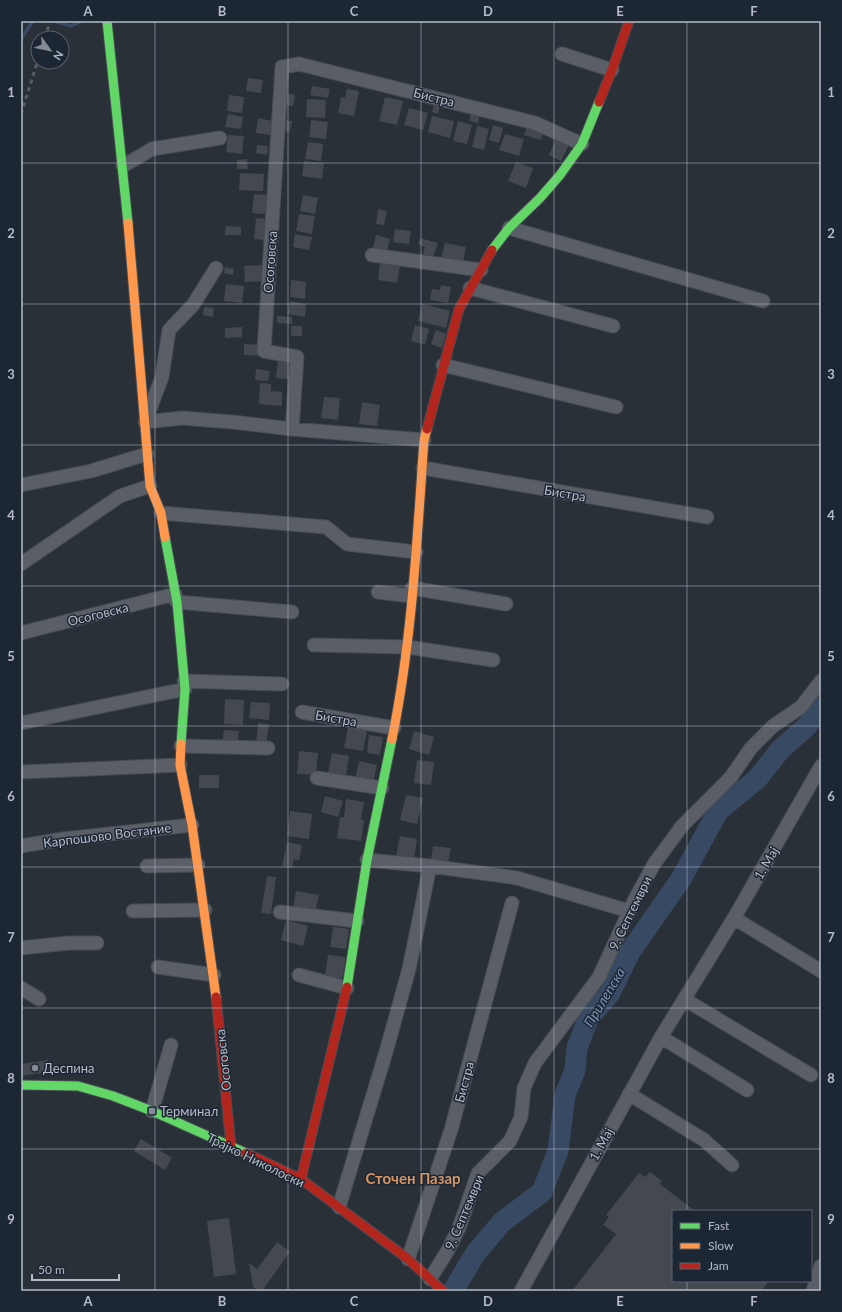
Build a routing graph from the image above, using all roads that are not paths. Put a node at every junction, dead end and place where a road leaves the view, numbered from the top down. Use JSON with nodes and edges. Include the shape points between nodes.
{"nodes":[{"id":1,"x":107,"y":21,"type":"edge"},
{"id":2,"x":629,"y":21,"type":"edge"},
{"id":3,"x":562,"y":54,"type":"dead end"},
{"id":4,"x":282,"y":67,"type":"joint"},
{"id":5,"x":612,"y":70,"type":"junction"},
{"id":6,"x":220,"y":138,"type":"dead end"},
{"id":7,"x":582,"y":144,"type":"junction"},
{"id":8,"x":123,"y":166,"type":"junction"},
{"id":9,"x":509,"y":228,"type":"junction"},
{"id":10,"x":372,"y":255,"type":"dead end"},
{"id":11,"x":216,"y":268,"type":"dead end"},
{"id":12,"x":481,"y":270,"type":"junction"},
{"id":13,"x":470,"y":288,"type":"junction"},
{"id":14,"x":763,"y":301,"type":"dead end"},
{"id":15,"x":613,"y":326,"type":"dead end"},
{"id":16,"x":443,"y":365,"type":"junction"},
{"id":17,"x":616,"y":407,"type":"dead end"},
{"id":18,"x":146,"y":422,"type":"junction"},
{"id":19,"x":292,"y":429,"type":"junction"},
{"id":20,"x":424,"y":440,"type":"junction"},
{"id":21,"x":148,"y":454,"type":"junction"},
{"id":22,"x":422,"y":468,"type":"junction"},
{"id":23,"x":21,"y":485,"type":"edge"},
{"id":24,"x":150,"y":486,"type":"junction"},
{"id":25,"x":161,"y":513,"type":"junction"},
{"id":26,"x":707,"y":517,"type":"dead end"},
{"id":27,"x":416,"y":552,"type":"junction"},
{"id":28,"x":21,"y":564,"type":"edge"},
{"id":29,"x":378,"y":592,"type":"dead end"},
{"id":30,"x":412,"y":592,"type":"junction"},
{"id":31,"x":176,"y":598,"type":"junction"},
{"id":32,"x":506,"y":604,"type":"dead end"},
{"id":33,"x":292,"y":612,"type":"dead end"},
{"id":34,"x":21,"y":634,"type":"edge"},
{"id":35,"x":314,"y":645,"type":"dead end"},
{"id":36,"x":407,"y":647,"type":"junction"},
{"id":37,"x":493,"y":660,"type":"dead end"},
{"id":38,"x":821,"y":681,"type":"edge"},
{"id":39,"x":282,"y":684,"type":"dead end"},
{"id":40,"x":185,"y":685,"type":"junction"},
{"id":41,"x":302,"y":712,"type":"dead end"},
{"id":42,"x":21,"y":723,"type":"edge"},
{"id":43,"x":394,"y":728,"type":"junction"},
{"id":44,"x":182,"y":746,"type":"junction"},
{"id":45,"x":268,"y":748,"type":"dead end"},
{"id":46,"x":180,"y":765,"type":"junction"},
{"id":47,"x":821,"y":766,"type":"edge"},
{"id":48,"x":21,"y":772,"type":"edge"},
{"id":49,"x":318,"y":778,"type":"dead end"},
{"id":50,"x":382,"y":788,"type":"junction"},
{"id":51,"x":192,"y":825,"type":"junction"},
{"id":52,"x":21,"y":846,"type":"edge"},
{"id":53,"x":367,"y":860,"type":"junction"},
{"id":54,"x":198,"y":865,"type":"junction"},
{"id":55,"x":147,"y":866,"type":"dead end"},
{"id":56,"x":430,"y":866,"type":"junction"},
{"id":57,"x":512,"y":903,"type":"dead end"},
{"id":58,"x":205,"y":910,"type":"junction"},
{"id":59,"x":629,"y":911,"type":"junction"},
{"id":60,"x":133,"y":912,"type":"dead end"},
{"id":61,"x":280,"y":912,"type":"dead end"},
{"id":62,"x":734,"y":918,"type":"junction"},
{"id":63,"x":356,"y":921,"type":"junction"},
{"id":64,"x":97,"y":943,"type":"dead end"},
{"id":65,"x":21,"y":948,"type":"edge"},
{"id":66,"x":158,"y":967,"type":"dead end"},
{"id":67,"x":821,"y":971,"type":"edge"},
{"id":68,"x":214,"y":975,"type":"junction"},
{"id":69,"x":299,"y":975,"type":"dead end"},
{"id":70,"x":21,"y":988,"type":"edge"},
{"id":71,"x":347,"y":988,"type":"junction"},
{"id":72,"x":684,"y":999,"type":"junction"},
{"id":73,"x":39,"y":1000,"type":"dead end"},
{"id":74,"x":661,"y":1038,"type":"junction"},
{"id":75,"x":171,"y":1045,"type":"dead end"},
{"id":76,"x":811,"y":1075,"type":"dead end"},
{"id":77,"x":21,"y":1085,"type":"edge"},
{"id":78,"x":747,"y":1090,"type":"dead end"},
{"id":79,"x":629,"y":1094,"type":"junction"},
{"id":80,"x":152,"y":1111,"type":"junction"},
{"id":81,"x":231,"y":1146,"type":"junction"},
{"id":82,"x":732,"y":1165,"type":"dead end"},
{"id":83,"x":301,"y":1179,"type":"junction"},
{"id":84,"x":339,"y":1207,"type":"junction"},
{"id":85,"x":408,"y":1259,"type":"junction"},
{"id":86,"x":821,"y":1266,"type":"edge"},
{"id":87,"x":430,"y":1279,"type":"junction"},
{"id":88,"x":443,"y":1291,"type":"edge"},
{"id":89,"x":521,"y":1291,"type":"edge"},
{"id":90,"x":813,"y":1291,"type":"edge"}],
"edges":[{"from":1,"to":8,"type":"street","name":"Осоговска"},
{"from":2,"to":5,"type":"street"},
{"from":3,"to":5,"type":"street"},
{"from":4,"to":7,"type":"street","name":"Бистра","via":[[299,64],[487,110],[535,123]]},
{"from":4,"to":19,"type":"street","name":"Осоговска","via":[[264,351],[297,357]]},
{"from":5,"to":7,"type":"street"},
{"from":6,"to":8,"type":"street","via":[[152,149]]},
{"from":7,"to":9,"type":"street","via":[[560,175]]},
{"from":8,"to":18,"type":"street","name":"Осоговска"},
{"from":9,"to":12,"type":"street","via":[[493,248]]},
{"from":9,"to":14,"type":"street"},
{"from":10,"to":12,"type":"street"},
{"from":11,"to":18,"type":"street","name":"Осоговска","via":[[193,305],[169,330],[162,377]]},
{"from":12,"to":13,"type":"street"},
{"from":13,"to":15,"type":"street"},
{"from":13,"to":16,"type":"street","via":[[460,309]]},
{"from":16,"to":17,"type":"street"},
{"from":16,"to":20,"type":"street"},
{"from":18,"to":19,"type":"street","via":[[182,418]]},
{"from":18,"to":21,"type":"street","name":"Осоговска"},
{"from":19,"to":20,"type":"street"},
{"from":20,"to":22,"type":"street"},
{"from":21,"to":23,"type":"street","via":[[91,471]]},
{"from":21,"to":24,"type":"street","name":"Осоговска"},
{"from":22,"to":26,"type":"street","name":"Бистра"},
{"from":22,"to":27,"type":"street"},
{"from":24,"to":25,"type":"street","name":"Осоговска"},
{"from":24,"to":28,"type":"street","via":[[120,496]]},
{"from":25,"to":27,"type":"street","via":[[326,527],[347,544]]},
{"from":25,"to":31,"type":"street","name":"Осоговска"},
{"from":27,"to":30,"type":"street"},
{"from":29,"to":30,"type":"street"},
{"from":30,"to":32,"type":"street"},
{"from":30,"to":36,"type":"street"},
{"from":31,"to":33,"type":"street","name":"Осоговска"},
{"from":31,"to":34,"type":"street","name":"Осоговска"},
{"from":31,"to":40,"type":"street","name":"Осоговска"},
{"from":35,"to":36,"type":"street"},
{"from":36,"to":37,"type":"street"},
{"from":36,"to":43,"type":"street"},
{"from":38,"to":59,"type":"street","name":"9. Септември","via":[[801,707],[773,726],[751,748],[731,777],[682,826],[654,864]]},
{"from":39,"to":40,"type":"street"},
{"from":40,"to":42,"type":"street"},
{"from":40,"to":44,"type":"street","name":"Осоговска"},
{"from":41,"to":43,"type":"street","name":"Бистра"},
{"from":43,"to":50,"type":"street"},
{"from":44,"to":45,"type":"street"},
{"from":44,"to":46,"type":"street","name":"Осоговска"},
{"from":46,"to":48,"type":"street"},
{"from":46,"to":51,"type":"street","name":"Осоговска"},
{"from":47,"to":62,"type":"street","name":"1. Мај"},
{"from":49,"to":50,"type":"street"},
{"from":50,"to":53,"type":"street"},
{"from":51,"to":52,"type":"street","name":"Карпошово Востание"},
{"from":51,"to":54,"type":"street","name":"Осоговска"},
{"from":53,"to":56,"type":"street"},
{"from":53,"to":63,"type":"street"},
{"from":54,"to":55,"type":"street"},
{"from":54,"to":58,"type":"street","name":"Осоговска"},
{"from":56,"to":59,"type":"street","via":[[517,878]]},
{"from":56,"to":84,"type":"street","via":[[409,969]]},
{"from":57,"to":85,"type":"street","name":"Бистра","via":[[451,1130]]},
{"from":58,"to":60,"type":"street"},
{"from":58,"to":68,"type":"street","name":"Осоговска"},
{"from":59,"to":87,"type":"street","name":"9. Септември","via":[[599,977],[535,1063],[524,1088],[521,1117],[510,1141],[478,1173],[459,1228]]},
{"from":61,"to":63,"type":"street"},
{"from":62,"to":67,"type":"street"},
{"from":62,"to":72,"type":"street","name":"1. Мај"},
{"from":63,"to":71,"type":"street"},
{"from":64,"to":65,"type":"street"},
{"from":66,"to":68,"type":"street"},
{"from":68,"to":81,"type":"street","name":"Осоговска"},
{"from":69,"to":71,"type":"street"},
{"from":70,"to":73,"type":"street"},
{"from":71,"to":83,"type":"street"},
{"from":72,"to":74,"type":"street","name":"1. Мај"},
{"from":72,"to":76,"type":"street"},
{"from":74,"to":78,"type":"street"},
{"from":74,"to":79,"type":"street","name":"1. Мај"},
{"from":75,"to":80,"type":"street"},
{"from":77,"to":80,"type":"street","name":"Трајко Николоски","via":[[78,1086]]},
{"from":79,"to":82,"type":"street","via":[[704,1140]]},
{"from":79,"to":89,"type":"street","name":"1. Мај"},
{"from":80,"to":81,"type":"street","name":"Трајко Николоски"},
{"from":81,"to":83,"type":"street","name":"Трајко Николоски"},
{"from":83,"to":84,"type":"street","name":"Трајко Николоски"},
{"from":84,"to":85,"type":"street","name":"Трајко Николоски"},
{"from":85,"to":87,"type":"street","name":"Трајко Николоски"},
{"from":86,"to":90,"type":"street"},
{"from":87,"to":88,"type":"street","name":"Трајко Николоски"}]}
